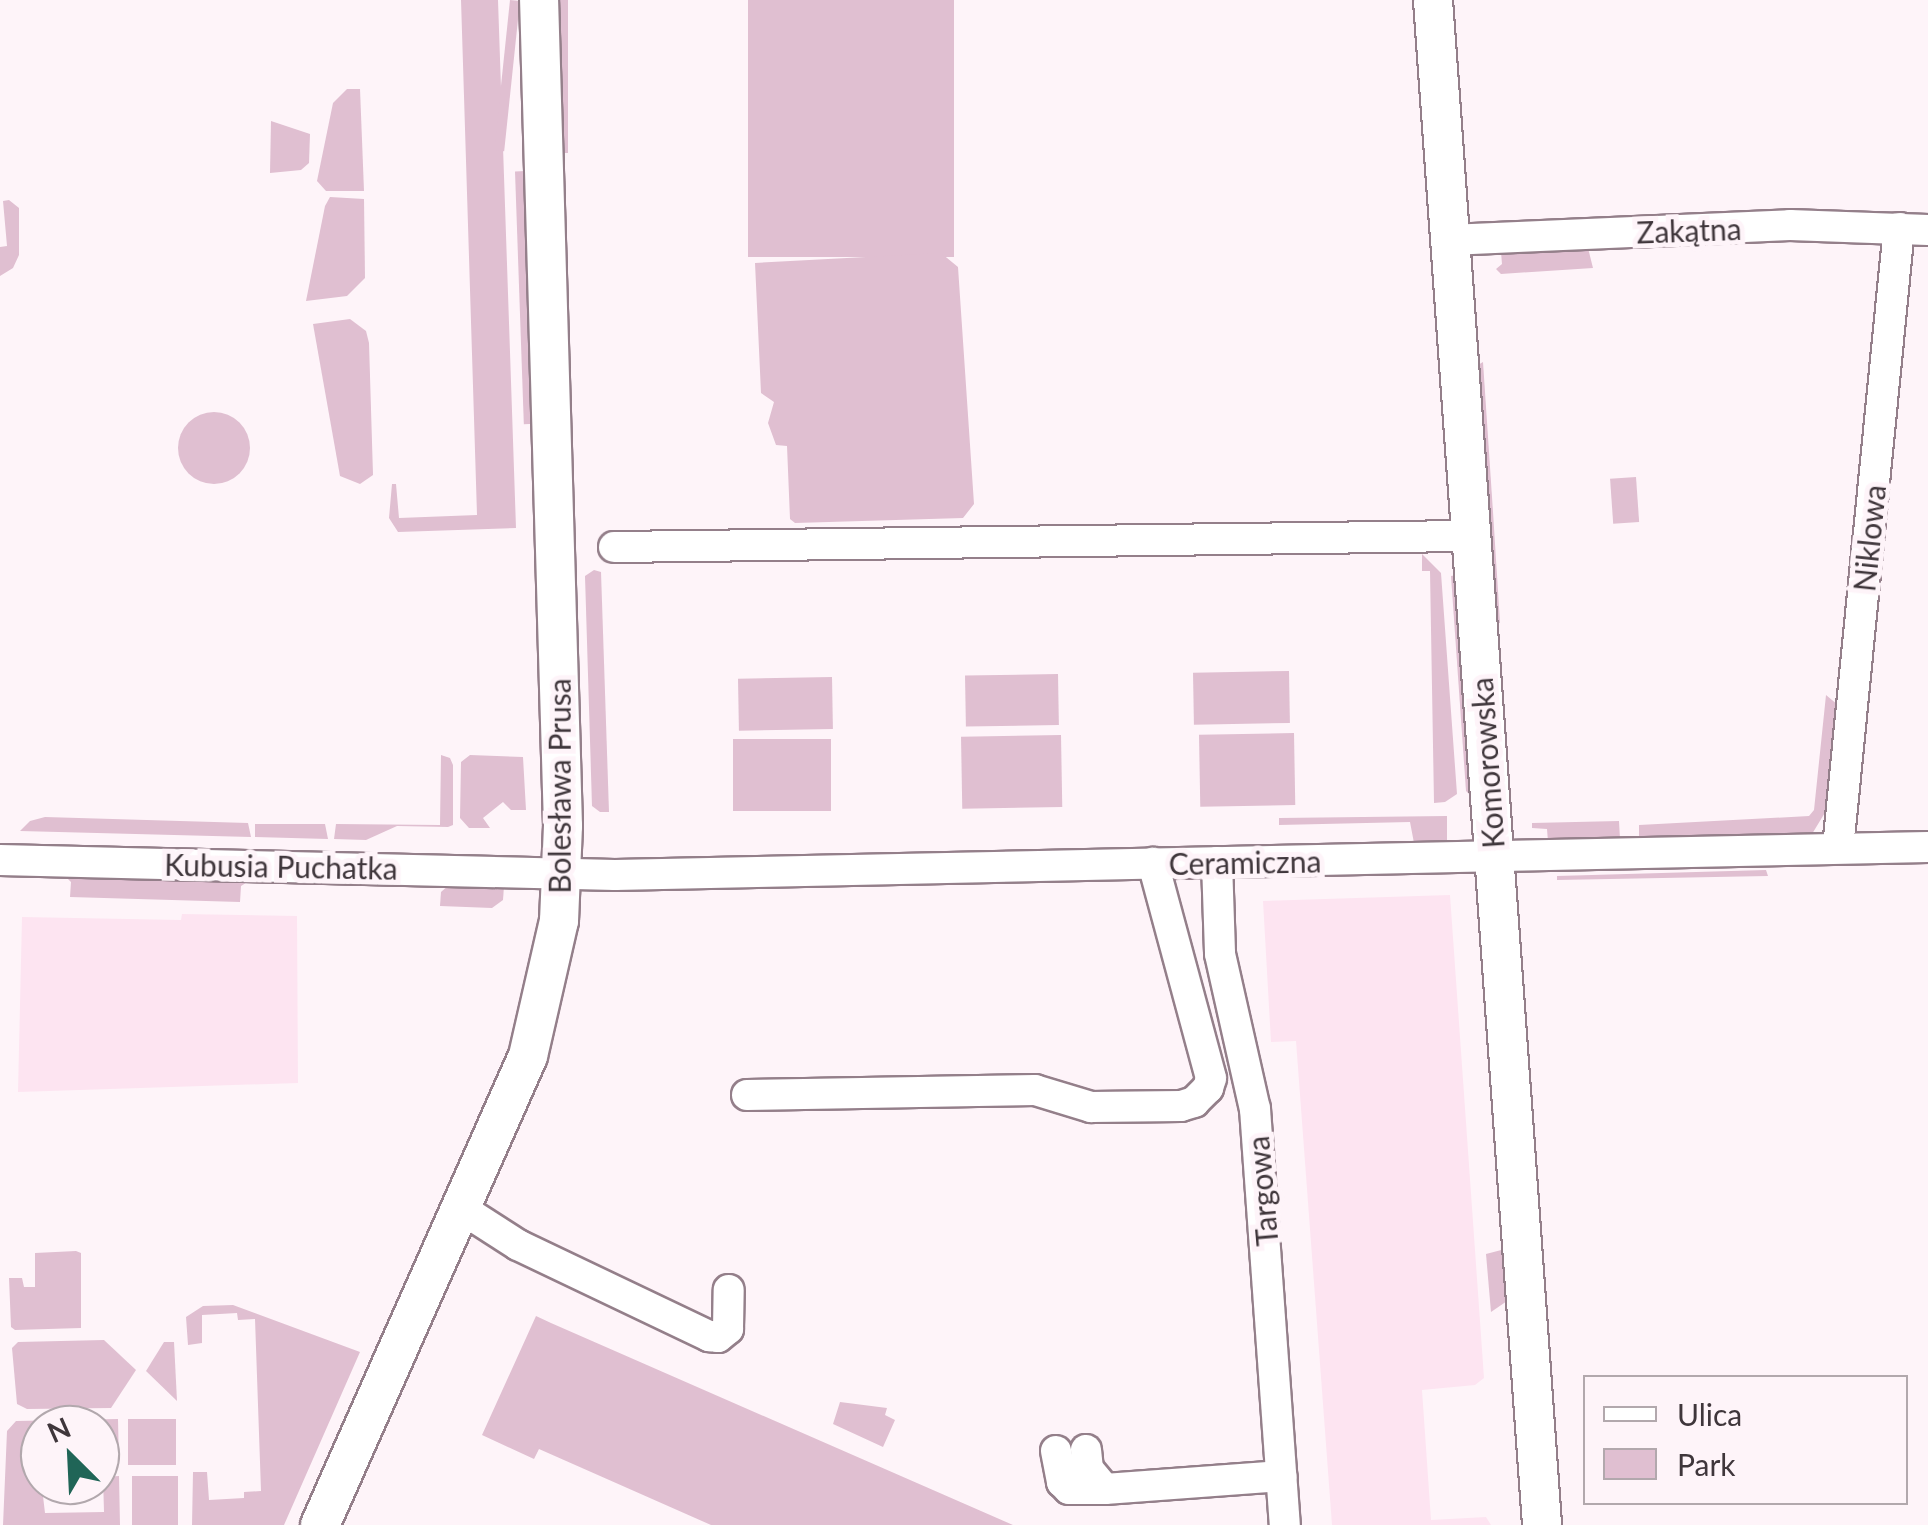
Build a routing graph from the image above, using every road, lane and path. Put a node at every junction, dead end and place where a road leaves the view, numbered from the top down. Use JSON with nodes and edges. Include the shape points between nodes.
{"nodes":[{"id":1,"x":540,"y":0,"type":"edge"},
{"id":2,"x":1433,"y":0,"type":"edge"},
{"id":3,"x":1914,"y":229,"type":"edge"},
{"id":4,"x":1450,"y":240,"type":"junction"},
{"id":5,"x":1470,"y":536,"type":"junction"},
{"id":6,"x":614,"y":547,"type":"dead end"},
{"id":7,"x":1928,"y":847,"type":"edge"},
{"id":8,"x":1838,"y":848,"type":"junction"},
{"id":9,"x":1493,"y":856,"type":"junction"},
{"id":10,"x":0,"y":860,"type":"edge"},
{"id":11,"x":1217,"y":862,"type":"junction"},
{"id":12,"x":1152,"y":864,"type":"junction"},
{"id":13,"x":562,"y":873,"type":"junction"},
{"id":14,"x":747,"y":1095,"type":"dead end"},
{"id":15,"x":462,"y":1209,"type":"junction"},
{"id":16,"x":729,"y":1290,"type":"dead end"},
{"id":17,"x":1071,"y":1451,"type":"dead end"},
{"id":18,"x":1282,"y":1476,"type":"junction"},
{"id":19,"x":320,"y":1525,"type":"edge"},
{"id":20,"x":1285,"y":1525,"type":"edge"},
{"id":21,"x":1542,"y":1525,"type":"edge"}],
"edges":[{"from":1,"to":13,"type":"street","name":"Bolesława Prusa"},
{"from":2,"to":4,"type":"street","name":"Komorowska"},
{"from":3,"to":4,"type":"street","name":"Zakątna","via":[[1790,225]]},
{"from":3,"to":8,"type":"street","name":"Niklowa"},
{"from":4,"to":5,"type":"street","name":"Komorowska"},
{"from":5,"to":6,"type":"street"},
{"from":5,"to":9,"type":"street","name":"Komorowska"},
{"from":7,"to":8,"type":"street","name":"Ceramiczna"},
{"from":8,"to":9,"type":"street","name":"Ceramiczna"},
{"from":9,"to":11,"type":"street","name":"Ceramiczna"},
{"from":9,"to":21,"type":"street","name":"Komorowska"},
{"from":10,"to":13,"type":"street","name":"Kubusia Puchatka"},
{"from":11,"to":12,"type":"street","name":"Ceramiczna"},
{"from":11,"to":18,"type":"street","name":"Targowa","via":[[1220,954],[1255,1109]]},
{"from":12,"to":13,"type":"street","name":"Ceramiczna"},
{"from":12,"to":14,"type":"street","via":[[1211,1078],[1194,1102],[1091,1107],[1034,1090]]},
{"from":13,"to":15,"type":"street","name":"Bolesława Prusa","via":[[538,1024]]},
{"from":15,"to":16,"type":"street","via":[[518,1244],[709,1336],[728,1328]]},
{"from":15,"to":19,"type":"street","name":"Bolesława Prusa"},
{"from":17,"to":18,"type":"street","via":[[1062,1482],[1069,1488]]},
{"from":18,"to":20,"type":"street","name":"Targowa"}]}
